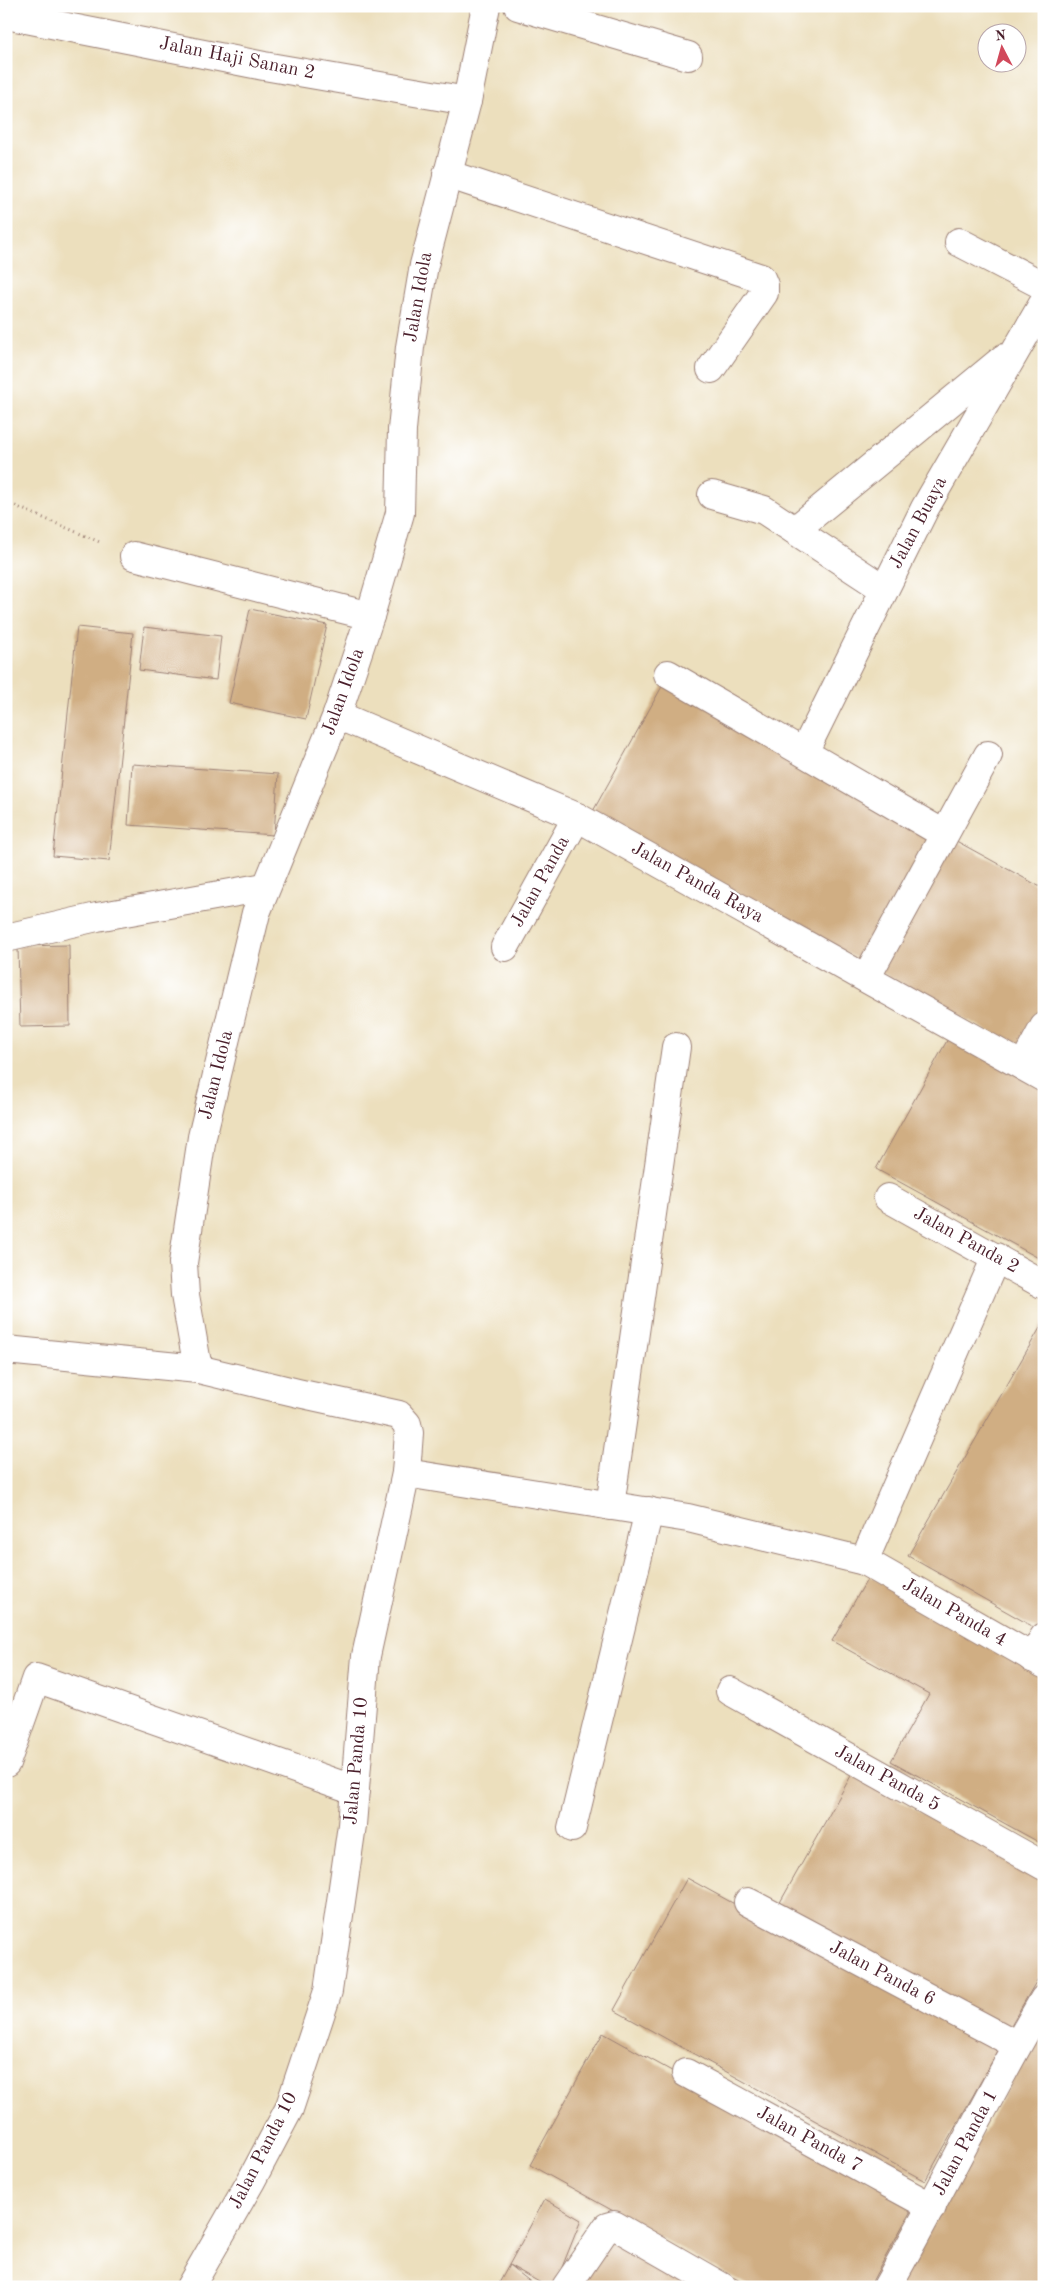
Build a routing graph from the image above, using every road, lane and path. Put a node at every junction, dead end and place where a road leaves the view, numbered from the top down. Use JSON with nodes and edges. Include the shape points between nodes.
{"nodes":[{"id":1,"x":486,"y":6,"type":"edge"},
{"id":2,"x":518,"y":6,"type":"edge"},
{"id":3,"x":6,"y":16,"type":"edge"},
{"id":4,"x":688,"y":56,"type":"dead end"},
{"id":5,"x":467,"y":101,"type":"junction"},
{"id":6,"x":447,"y":174,"type":"junction"},
{"id":7,"x":959,"y":242,"type":"dead end"},
{"id":8,"x":1044,"y":286,"type":"edge"},
{"id":9,"x":1044,"y":302,"type":"edge"},
{"id":10,"x":1017,"y":348,"type":"junction"},
{"id":11,"x":711,"y":369,"type":"dead end"},
{"id":12,"x":712,"y":495,"type":"dead end"},
{"id":13,"x":6,"y":502,"type":"edge"},
{"id":14,"x":794,"y":530,"type":"junction"},
{"id":15,"x":134,"y":556,"type":"joint"},
{"id":16,"x":884,"y":589,"type":"junction"},
{"id":17,"x":370,"y":616,"type":"junction"},
{"id":18,"x":668,"y":674,"type":"dead end"},
{"id":19,"x":337,"y":715,"type":"junction"},
{"id":20,"x":802,"y":749,"type":"junction"},
{"id":21,"x":988,"y":755,"type":"dead end"},
{"id":22,"x":577,"y":817,"type":"junction"},
{"id":23,"x":944,"y":834,"type":"junction"},
{"id":24,"x":265,"y":887,"type":"junction"},
{"id":25,"x":6,"y":938,"type":"edge"},
{"id":26,"x":504,"y":947,"type":"dead end"},
{"id":27,"x":866,"y":978,"type":"junction"},
{"id":28,"x":1044,"y":1027,"type":"edge"},
{"id":29,"x":676,"y":1047,"type":"dead end"},
{"id":30,"x":1033,"y":1072,"type":"edge"},
{"id":31,"x":888,"y":1198,"type":"dead end"},
{"id":32,"x":996,"y":1257,"type":"junction"},
{"id":33,"x":1044,"y":1285,"type":"edge"},
{"id":34,"x":6,"y":1350,"type":"edge"},
{"id":35,"x":198,"y":1369,"type":"junction"},
{"id":36,"x":406,"y":1474,"type":"junction"},
{"id":37,"x":610,"y":1506,"type":"junction"},
{"id":38,"x":649,"y":1511,"type":"junction"},
{"id":39,"x":864,"y":1561,"type":"junction"},
{"id":40,"x":1040,"y":1653,"type":"edge"},
{"id":41,"x":730,"y":1691,"type":"dead end"},
{"id":42,"x":6,"y":1763,"type":"edge"},
{"id":43,"x":355,"y":1790,"type":"junction"},
{"id":44,"x":572,"y":1828,"type":"dead end"},
{"id":45,"x":1044,"y":1866,"type":"edge"},
{"id":46,"x":748,"y":1902,"type":"dead end"},
{"id":47,"x":1044,"y":1999,"type":"edge"},
{"id":48,"x":1017,"y":2045,"type":"junction"},
{"id":49,"x":686,"y":2073,"type":"dead end"},
{"id":50,"x":932,"y":2207,"type":"junction"},
{"id":51,"x":190,"y":2287,"type":"edge"},
{"id":52,"x":566,"y":2287,"type":"edge"},
{"id":53,"x":722,"y":2287,"type":"edge"},
{"id":54,"x":887,"y":2287,"type":"edge"}],
"edges":[{"from":1,"to":5,"type":"street","name":"Jalan Idola"},
{"from":2,"to":4,"type":"street"},
{"from":3,"to":5,"type":"street","name":"Jalan Haji Sanan 2"},
{"from":5,"to":6,"type":"street","name":"Jalan Idola"},
{"from":6,"to":11,"type":"street","via":[[761,278],[764,293]]},
{"from":6,"to":17,"type":"street","name":"Jalan Idola","via":[[424,265],[410,347],[402,430],[400,513]]},
{"from":7,"to":8,"type":"street"},
{"from":9,"to":10,"type":"street","name":"Jalan Buaya"},
{"from":10,"to":14,"type":"street"},
{"from":10,"to":16,"type":"street","name":"Jalan Buaya","via":[[925,508]]},
{"from":12,"to":14,"type":"street","via":[[764,510]]},
{"from":13,"to":15,"type":"path"},
{"from":14,"to":16,"type":"street"},
{"from":15,"to":17,"type":"street"},
{"from":16,"to":20,"type":"street","name":"Jalan Buaya"},
{"from":17,"to":19,"type":"street","name":"Jalan Idola"},
{"from":18,"to":20,"type":"street"},
{"from":19,"to":22,"type":"street","name":"Jalan Panda Raya"},
{"from":19,"to":24,"type":"street","name":"Jalan Idola"},
{"from":20,"to":23,"type":"street"},
{"from":21,"to":23,"type":"street"},
{"from":22,"to":26,"type":"street","name":"Jalan Panda"},
{"from":22,"to":27,"type":"street","name":"Jalan Panda Raya"},
{"from":23,"to":27,"type":"street"},
{"from":24,"to":25,"type":"street"},
{"from":24,"to":35,"type":"street","name":"Jalan Idola","via":[[202,1137],[183,1263],[185,1295]]},
{"from":27,"to":30,"type":"street","name":"Jalan Panda Raya"},
{"from":28,"to":30,"type":"street"},
{"from":29,"to":37,"type":"street"},
{"from":31,"to":32,"type":"street","name":"Jalan Panda 2"},
{"from":32,"to":33,"type":"street","name":"Jalan Panda 2"},
{"from":32,"to":39,"type":"street"},
{"from":34,"to":35,"type":"street","name":"Jalan Panda 10"},
{"from":35,"to":36,"type":"street","name":"Jalan Panda 10","via":[[399,1414],[407,1424]]},
{"from":36,"to":37,"type":"street","name":"Jalan Panda 4"},
{"from":36,"to":43,"type":"street","name":"Jalan Panda 10","via":[[366,1656]]},
{"from":37,"to":38,"type":"street","name":"Jalan Panda 4"},
{"from":38,"to":39,"type":"street","name":"Jalan Panda 4"},
{"from":38,"to":44,"type":"street"},
{"from":39,"to":40,"type":"street","name":"Jalan Panda 4"},
{"from":41,"to":45,"type":"street","name":"Jalan Panda 5"},
{"from":42,"to":43,"type":"street","via":[[36,1678]]},
{"from":43,"to":51,"type":"street","name":"Jalan Panda 10","via":[[328,1991],[298,2082],[289,2109]]},
{"from":46,"to":48,"type":"street","name":"Jalan Panda 6"},
{"from":47,"to":48,"type":"street","name":"Jalan Panda 1"},
{"from":48,"to":50,"type":"street","name":"Jalan Panda 1"},
{"from":49,"to":50,"type":"street","name":"Jalan Panda 7"},
{"from":50,"to":54,"type":"street","name":"Jalan Panda 1"},
{"from":52,"to":53,"type":"street","via":[[610,2225]]}]}
